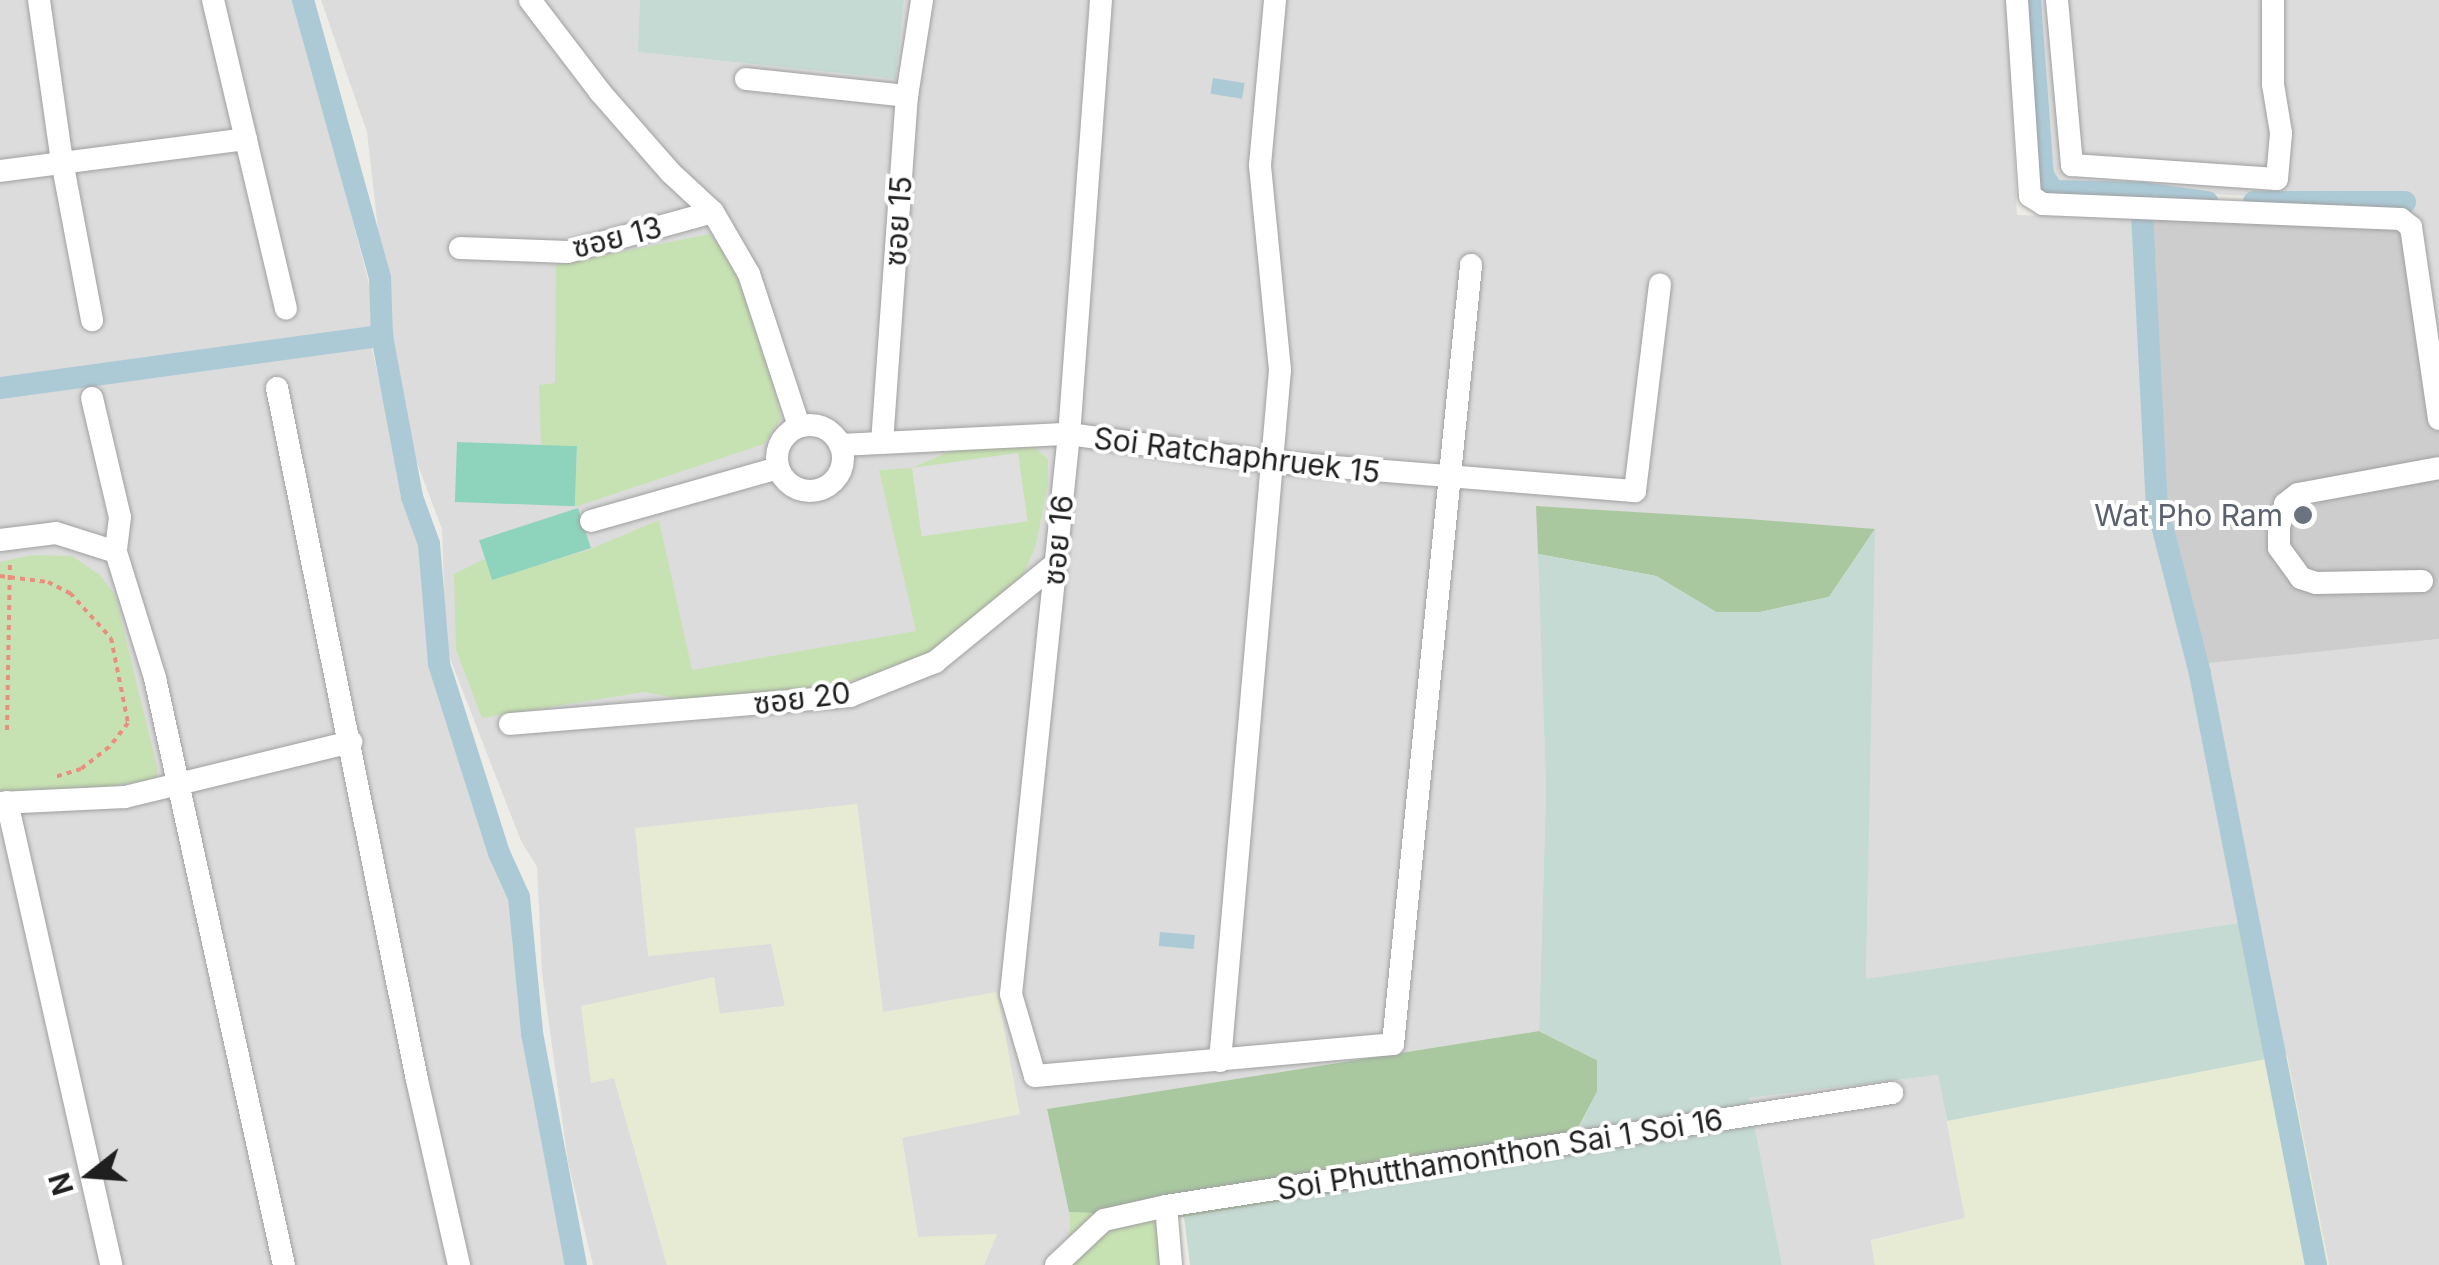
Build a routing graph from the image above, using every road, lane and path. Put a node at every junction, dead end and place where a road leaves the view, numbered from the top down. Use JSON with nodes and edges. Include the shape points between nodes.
{"nodes":[{"id":1,"x":39,"y":0,"type":"edge"},
{"id":2,"x":213,"y":0,"type":"edge"},
{"id":3,"x":530,"y":0,"type":"edge"},
{"id":4,"x":922,"y":0,"type":"edge"},
{"id":5,"x":1101,"y":0,"type":"edge"},
{"id":6,"x":1274,"y":0,"type":"edge"},
{"id":7,"x":2016,"y":0,"type":"edge"},
{"id":8,"x":2056,"y":0,"type":"edge"},
{"id":9,"x":2273,"y":0,"type":"edge"},
{"id":10,"x":746,"y":79,"type":"dead end"},
{"id":11,"x":907,"y":96,"type":"junction"},
{"id":12,"x":246,"y":139,"type":"junction"},
{"id":13,"x":62,"y":161,"type":"junction"},
{"id":14,"x":0,"y":171,"type":"edge"},
{"id":15,"x":713,"y":212,"type":"junction"},
{"id":16,"x":460,"y":248,"type":"dead end"},
{"id":17,"x":1471,"y":265,"type":"dead end"},
{"id":18,"x":1660,"y":285,"type":"dead end"},
{"id":19,"x":286,"y":308,"type":"dead end"},
{"id":20,"x":92,"y":320,"type":"dead end"},
{"id":21,"x":278,"y":388,"type":"dead end"},
{"id":22,"x":92,"y":398,"type":"dead end"},
{"id":23,"x":2439,"y":419,"type":"edge"},
{"id":24,"x":799,"y":426,"type":"junction"},
{"id":25,"x":1069,"y":434,"type":"junction"},
{"id":26,"x":882,"y":443,"type":"junction"},
{"id":27,"x":840,"y":445,"type":"junction"},
{"id":28,"x":1274,"y":462,"type":"junction"},
{"id":29,"x":778,"y":468,"type":"junction"},
{"id":30,"x":2439,"y":468,"type":"edge"},
{"id":31,"x":1448,"y":479,"type":"junction"},
{"id":32,"x":591,"y":521,"type":"dead end"},
{"id":33,"x":4,"y":539,"type":"edge"},
{"id":34,"x":116,"y":552,"type":"junction"},
{"id":35,"x":1055,"y":564,"type":"junction"},
{"id":36,"x":12,"y":575,"type":"junction"},
{"id":37,"x":0,"y":576,"type":"edge"},
{"id":38,"x":2422,"y":581,"type":"dead end"},
{"id":39,"x":510,"y":724,"type":"dead end"},
{"id":40,"x":7,"y":730,"type":"dead end"},
{"id":41,"x":351,"y":742,"type":"junction"},
{"id":42,"x":53,"y":777,"type":"dead end"},
{"id":43,"x":180,"y":786,"type":"junction"},
{"id":44,"x":4,"y":802,"type":"edge"},
{"id":45,"x":1220,"y":1061,"type":"junction"},
{"id":46,"x":1892,"y":1093,"type":"dead end"},
{"id":47,"x":1166,"y":1206,"type":"junction"},
{"id":48,"x":111,"y":1265,"type":"edge"},
{"id":49,"x":284,"y":1265,"type":"edge"},
{"id":50,"x":459,"y":1265,"type":"edge"},
{"id":51,"x":1056,"y":1265,"type":"edge"},
{"id":52,"x":1171,"y":1265,"type":"edge"}],
"edges":[{"from":1,"to":13,"type":"street"},
{"from":2,"to":12,"type":"street"},
{"from":3,"to":15,"type":"street","via":[[600,92]]},
{"from":4,"to":11,"type":"street","name":"ซอย 15"},
{"from":5,"to":25,"type":"street","name":"ซอย 16"},
{"from":6,"to":28,"type":"street","via":[[1260,166],[1280,370]]},
{"from":7,"to":23,"type":"street","via":[[2030,196],[2044,204],[2401,219],[2411,227]]},
{"from":8,"to":9,"type":"street","via":[[2072,165],[2277,178],[2281,133],[2273,84]]},
{"from":10,"to":11,"type":"street"},
{"from":11,"to":26,"type":"street","name":"ซอย 15"},
{"from":12,"to":13,"type":"street"},
{"from":12,"to":19,"type":"street"},
{"from":13,"to":14,"type":"street"},
{"from":13,"to":20,"type":"street"},
{"from":15,"to":16,"type":"street","name":"ซอย 13","via":[[568,252]]},
{"from":15,"to":24,"type":"street","via":[[749,274]]},
{"from":17,"to":31,"type":"street"},
{"from":18,"to":31,"type":"street","name":"Soi Ratchaphruek 15","via":[[1635,491]]},
{"from":21,"to":41,"type":"street"},
{"from":22,"to":34,"type":"street","via":[[120,517]]},
{"from":24,"to":27,"type":"street","name":"Soi Ratchaphruek 15","via":[[818,426]]},
{"from":24,"to":29,"type":"street","via":[[778,447]]},
{"from":25,"to":26,"type":"street","name":"Soi Ratchaphruek 15"},
{"from":25,"to":28,"type":"street","name":"Soi Ratchaphruek 15"},
{"from":25,"to":35,"type":"street","name":"ซอย 16"},
{"from":26,"to":27,"type":"street","name":"Soi Ratchaphruek 15"},
{"from":27,"to":29,"type":"street","via":[[842,466],[821,489],[800,490]]},
{"from":28,"to":31,"type":"street","name":"Soi Ratchaphruek 15"},
{"from":28,"to":45,"type":"street"},
{"from":29,"to":32,"type":"street"},
{"from":30,"to":38,"type":"street","via":[[2298,494],[2285,504],[2279,527],[2279,548],[2301,578],[2316,584]]},
{"from":31,"to":45,"type":"street","via":[[1393,1044]]},
{"from":33,"to":34,"type":"street","via":[[56,532]]},
{"from":33,"to":36,"type":"path"},
{"from":34,"to":43,"type":"street"},
{"from":35,"to":39,"type":"street","name":"ซอย 20","via":[[935,662],[850,696]]},
{"from":35,"to":45,"type":"street","name":"ซอย 16","via":[[1011,994],[1035,1076]]},
{"from":36,"to":37,"type":"path"},
{"from":36,"to":40,"type":"path"},
{"from":36,"to":42,"type":"path","via":[[70,593],[111,638],[128,723],[81,769]]},
{"from":41,"to":43,"type":"street"},
{"from":41,"to":50,"type":"street"},
{"from":43,"to":44,"type":"street"},
{"from":43,"to":49,"type":"street"},
{"from":44,"to":48,"type":"street"},
{"from":46,"to":47,"type":"street","name":"Soi Phutthamonthon Sai 1 Soi 16"},
{"from":47,"to":51,"type":"street","name":"Soi Phutthamonthon Sai 1 Soi 16","via":[[1104,1220]]},
{"from":47,"to":52,"type":"street"}]}
